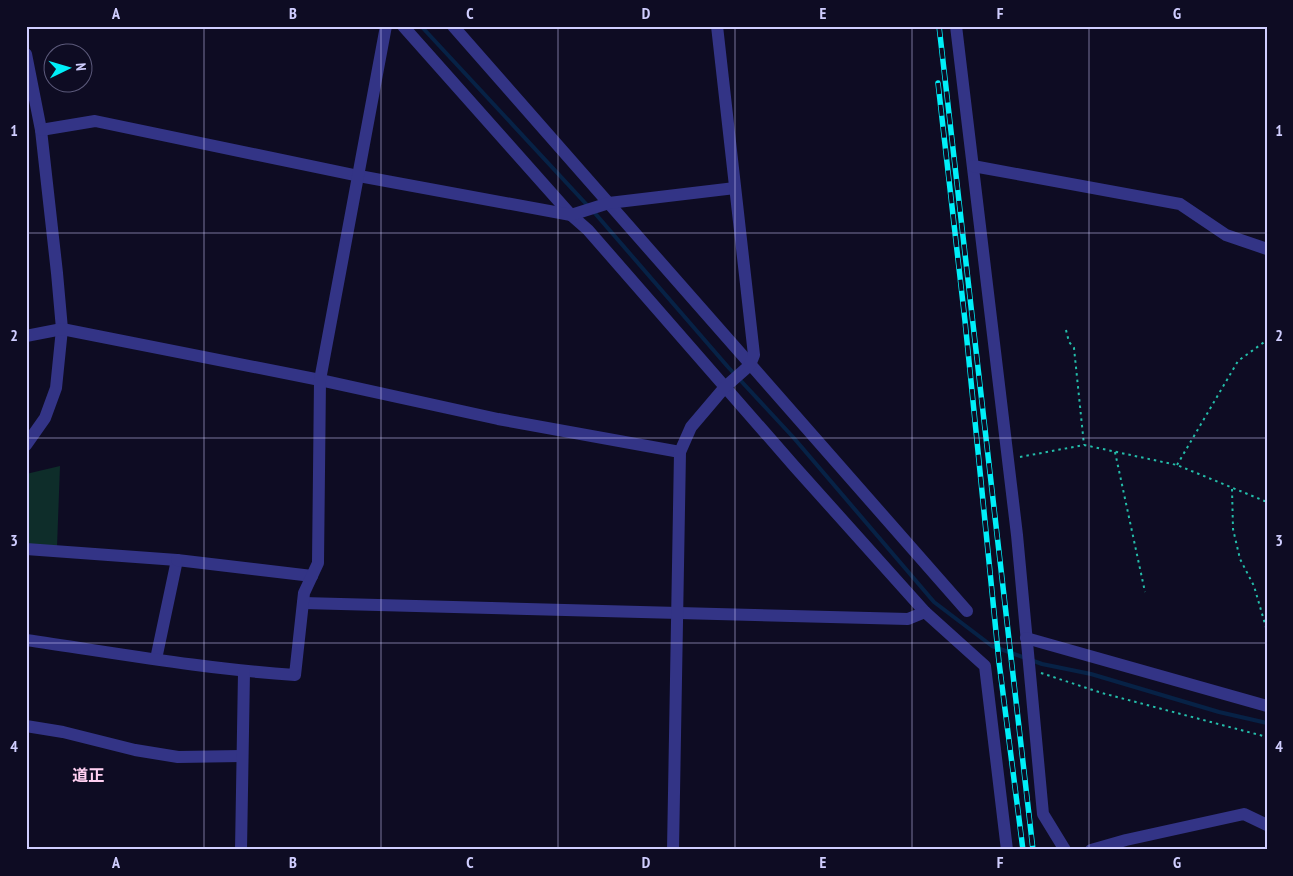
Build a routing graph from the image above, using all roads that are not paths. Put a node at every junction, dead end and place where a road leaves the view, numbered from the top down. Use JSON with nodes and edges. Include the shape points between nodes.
{"nodes":[{"id":1,"x":386,"y":26,"type":"edge"},
{"id":2,"x":403,"y":26,"type":"edge"},
{"id":3,"x":453,"y":26,"type":"edge"},
{"id":4,"x":717,"y":26,"type":"edge"},
{"id":5,"x":956,"y":26,"type":"edge"},
{"id":6,"x":26,"y":54,"type":"edge"},
{"id":7,"x":41,"y":130,"type":"junction"},
{"id":8,"x":972,"y":166,"type":"junction"},
{"id":9,"x":359,"y":176,"type":"junction"},
{"id":10,"x":735,"y":188,"type":"junction"},
{"id":11,"x":609,"y":203,"type":"junction"},
{"id":12,"x":571,"y":215,"type":"junction"},
{"id":13,"x":1267,"y":249,"type":"edge"},
{"id":14,"x":62,"y":329,"type":"junction"},
{"id":15,"x":26,"y":336,"type":"edge"},
{"id":16,"x":750,"y":365,"type":"junction"},
{"id":17,"x":320,"y":380,"type":"junction"},
{"id":18,"x":725,"y":387,"type":"junction"},
{"id":19,"x":26,"y":445,"type":"edge"},
{"id":20,"x":680,"y":452,"type":"junction"},
{"id":21,"x":26,"y":549,"type":"edge"},
{"id":22,"x":177,"y":560,"type":"junction"},
{"id":23,"x":312,"y":576,"type":"junction"},
{"id":24,"x":303,"y":603,"type":"junction"},
{"id":25,"x":967,"y":611,"type":"dead end"},
{"id":26,"x":925,"y":612,"type":"junction"},
{"id":27,"x":678,"y":613,"type":"junction"},
{"id":28,"x":1026,"y":638,"type":"junction"},
{"id":29,"x":26,"y":640,"type":"edge"},
{"id":30,"x":156,"y":659,"type":"junction"},
{"id":31,"x":244,"y":672,"type":"junction"},
{"id":32,"x":1267,"y":706,"type":"edge"},
{"id":33,"x":26,"y":726,"type":"edge"},
{"id":34,"x":242,"y":756,"type":"junction"},
{"id":35,"x":1267,"y":825,"type":"edge"},
{"id":36,"x":242,"y":850,"type":"edge"},
{"id":37,"x":673,"y":850,"type":"edge"},
{"id":38,"x":1006,"y":850,"type":"edge"},
{"id":39,"x":1065,"y":850,"type":"edge"},
{"id":40,"x":1091,"y":850,"type":"edge"}],
"edges":[{"from":1,"to":9,"type":"street"},
{"from":2,"to":12,"type":"street"},
{"from":3,"to":11,"type":"street"},
{"from":4,"to":10,"type":"street"},
{"from":5,"to":8,"type":"street"},
{"from":6,"to":7,"type":"street"},
{"from":7,"to":9,"type":"street","via":[[95,121]]},
{"from":7,"to":14,"type":"street"},
{"from":8,"to":13,"type":"street","via":[[1180,204],[1226,235]]},
{"from":8,"to":28,"type":"street"},
{"from":9,"to":12,"type":"street"},
{"from":9,"to":17,"type":"street"},
{"from":10,"to":11,"type":"street"},
{"from":10,"to":16,"type":"street","via":[[754,355]]},
{"from":11,"to":12,"type":"street"},
{"from":11,"to":16,"type":"street"},
{"from":12,"to":18,"type":"street"},
{"from":14,"to":15,"type":"street"},
{"from":14,"to":17,"type":"street"},
{"from":14,"to":19,"type":"street","via":[[56,388],[45,418]]},
{"from":16,"to":18,"type":"street"},
{"from":16,"to":25,"type":"street"},
{"from":17,"to":20,"type":"street"},
{"from":17,"to":23,"type":"street","via":[[318,563]]},
{"from":18,"to":20,"type":"street","via":[[691,427]]},
{"from":18,"to":26,"type":"street"},
{"from":20,"to":27,"type":"street"},
{"from":21,"to":22,"type":"street"},
{"from":22,"to":23,"type":"street"},
{"from":22,"to":30,"type":"street"},
{"from":23,"to":24,"type":"street"},
{"from":24,"to":27,"type":"street"},
{"from":24,"to":31,"type":"street","via":[[295,675]]},
{"from":26,"to":27,"type":"street","via":[[908,619]]},
{"from":26,"to":38,"type":"street","via":[[985,666]]},
{"from":27,"to":37,"type":"street"},
{"from":28,"to":32,"type":"street"},
{"from":28,"to":39,"type":"street","via":[[1043,814]]},
{"from":29,"to":30,"type":"street"},
{"from":30,"to":31,"type":"street"},
{"from":31,"to":34,"type":"street"},
{"from":33,"to":34,"type":"street","via":[[178,757]]},
{"from":34,"to":36,"type":"street"},
{"from":35,"to":40,"type":"street","via":[[1244,814]]}]}
